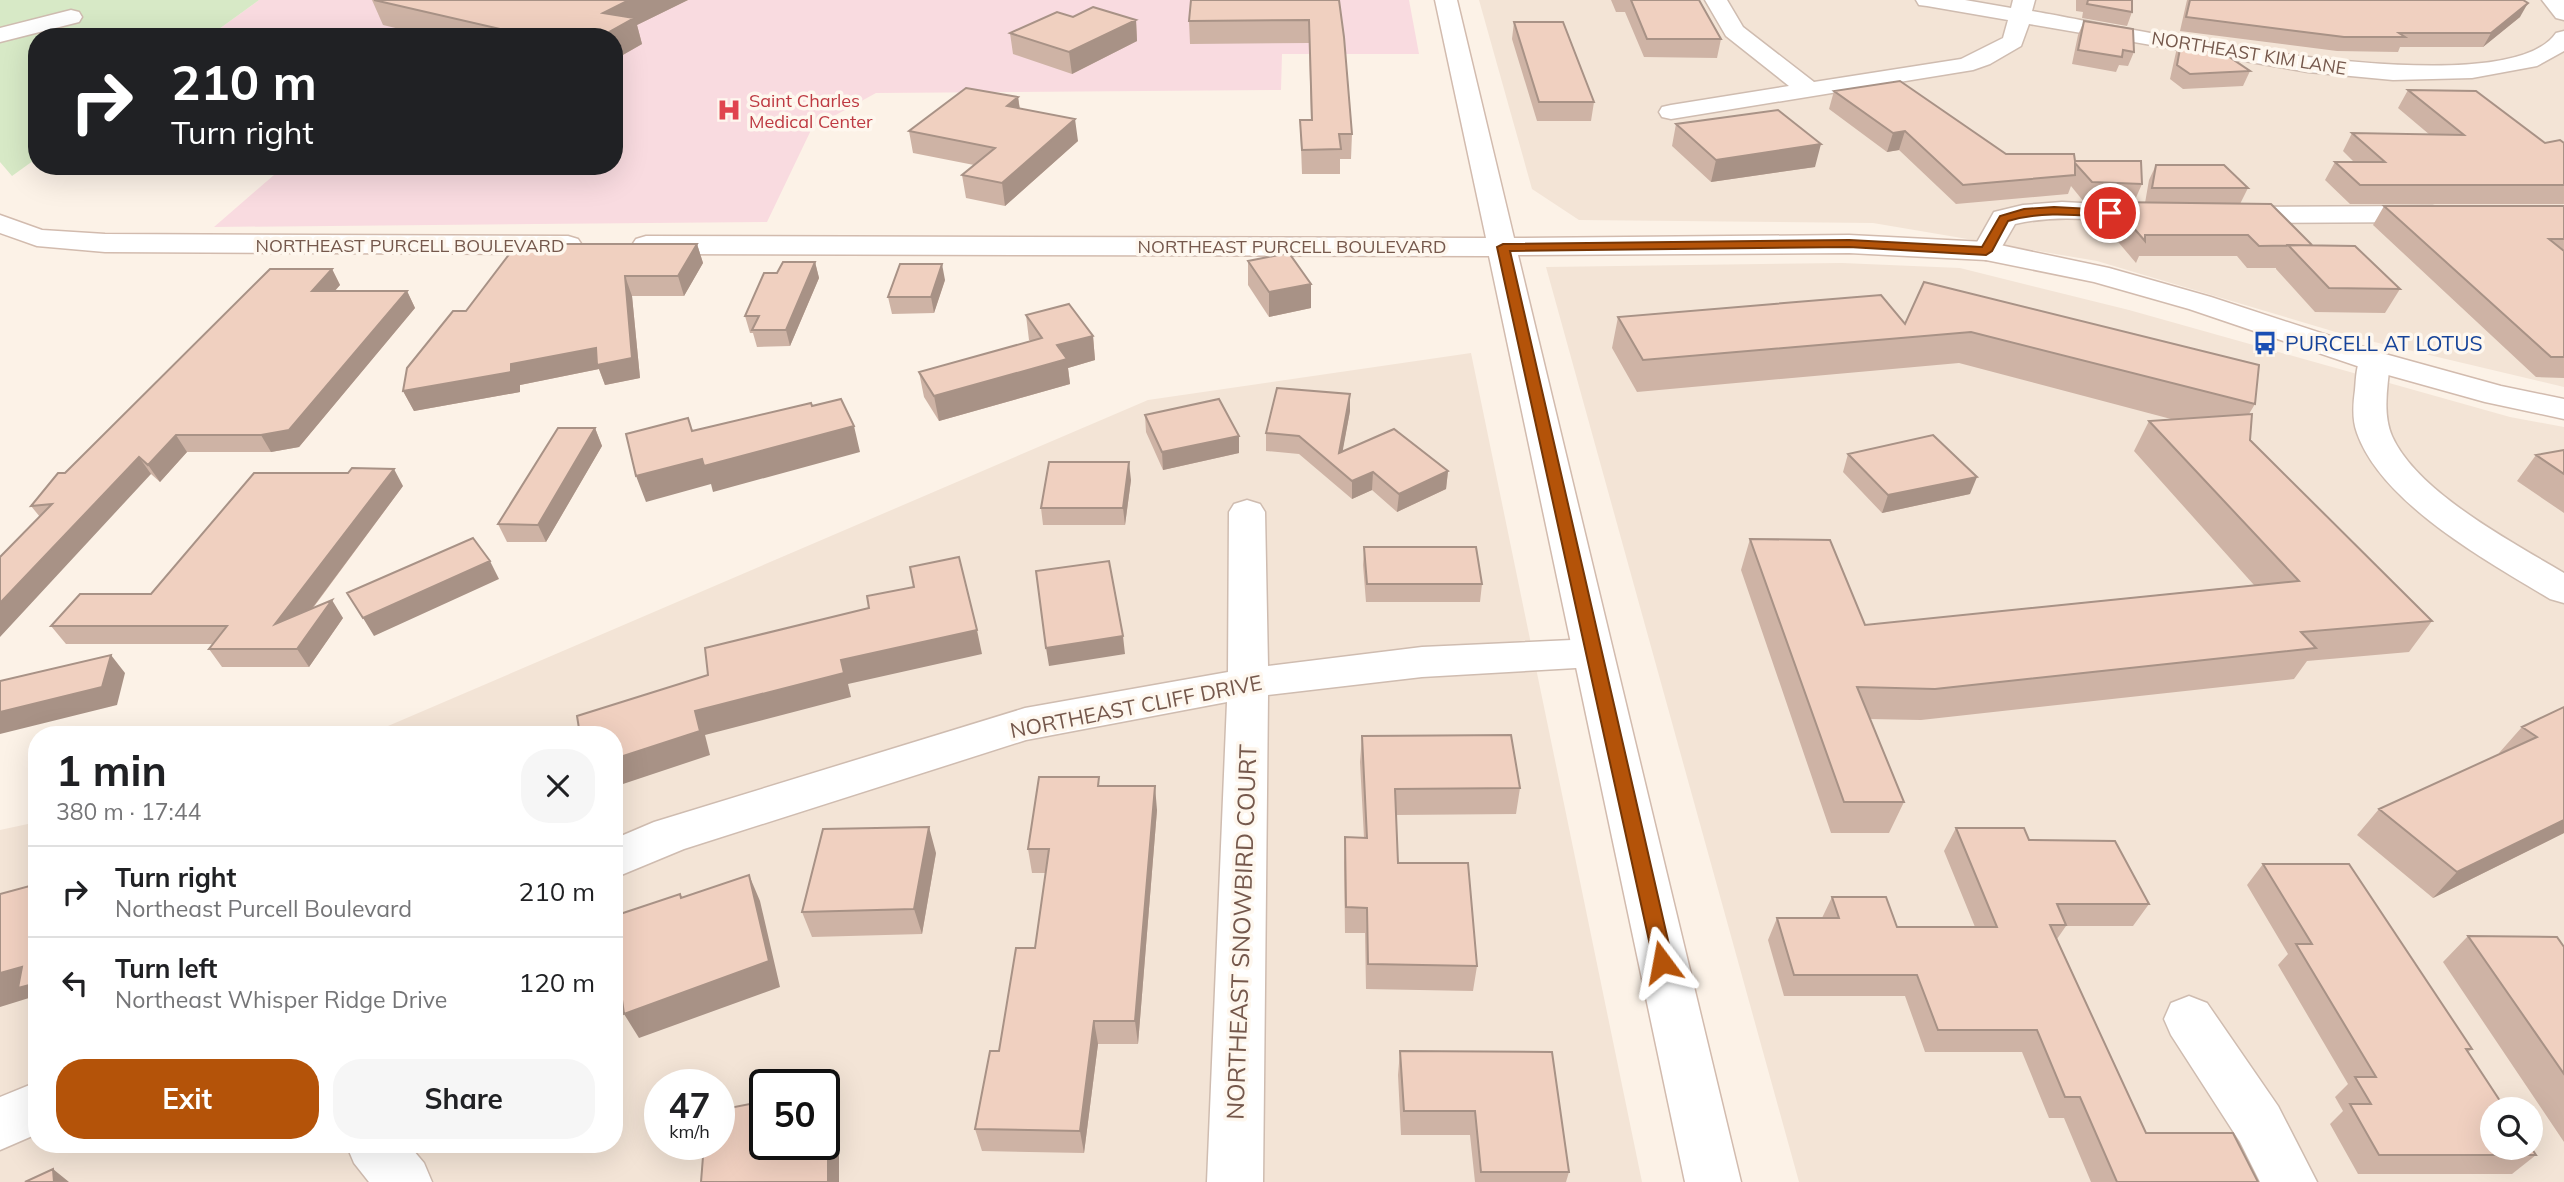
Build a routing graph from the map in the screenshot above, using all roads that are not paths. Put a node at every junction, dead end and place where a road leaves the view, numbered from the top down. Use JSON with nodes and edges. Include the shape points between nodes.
{"nodes":[{"id":1,"x":1446,"y":0,"type":"edge"},
{"id":2,"x":1716,"y":0,"type":"edge"},
{"id":3,"x":1927,"y":0,"type":"edge"},
{"id":4,"x":2553,"y":0,"type":"edge"},
{"id":5,"x":2022,"y":8,"type":"edge"},
{"id":6,"x":2564,"y":13,"type":"edge"},
{"id":7,"x":71,"y":17,"type":"dead end"},
{"id":8,"x":0,"y":35,"type":"edge"},
{"id":9,"x":2564,"y":38,"type":"edge"},
{"id":10,"x":1811,"y":91,"type":"junction"},
{"id":11,"x":1671,"y":113,"type":"dead end"},
{"id":12,"x":2454,"y":214,"type":"edge"},
{"id":13,"x":0,"y":223,"type":"edge"},
{"id":14,"x":1503,"y":247,"type":"junction"},
{"id":15,"x":1986,"y":251,"type":"junction"},
{"id":16,"x":2374,"y":361,"type":"junction"},
{"id":17,"x":2564,"y":408,"type":"edge"},
{"id":18,"x":1247,"y":512,"type":"dead end"},
{"id":19,"x":2564,"y":590,"type":"edge"},
{"id":20,"x":1593,"y":653,"type":"junction"},
{"id":21,"x":1248,"y":683,"type":"junction"},
{"id":22,"x":623,"y":855,"type":"edge"},
{"id":23,"x":2189,"y":1019,"type":"dead end"},
{"id":24,"x":28,"y":1111,"type":"edge"},
{"id":25,"x":0,"y":1124,"type":"edge"},
{"id":26,"x":380,"y":1153,"type":"edge"},
{"id":27,"x":404,"y":1182,"type":"edge"},
{"id":28,"x":1235,"y":1182,"type":"edge"},
{"id":29,"x":1713,"y":1182,"type":"edge"},
{"id":30,"x":2290,"y":1182,"type":"edge"}],
"edges":[{"from":1,"to":14,"type":"street"},
{"from":2,"to":10,"type":"street","via":[[1734,31]]},
{"from":3,"to":5,"type":"street","name":"NORTHEAST KIM LANE"},
{"from":4,"to":6,"type":"street"},
{"from":5,"to":9,"type":"street","name":"NORTHEAST KIM LANE","via":[[2308,65],[2393,73],[2472,71],[2529,61]]},
{"from":5,"to":10,"type":"street","via":[[2013,41],[1982,60]]},
{"from":7,"to":8,"type":"street"},
{"from":10,"to":11,"type":"street"},
{"from":12,"to":15,"type":"street","via":[[2024,212],[2004,218]]},
{"from":13,"to":14,"type":"street","name":"NORTHEAST PURCELL BOULEVARD","via":[[37,238],[105,243]]},
{"from":14,"to":15,"type":"street","name":"NORTHEAST PURCELL BOULEVARD","via":[[1849,244]]},
{"from":14,"to":20,"type":"street"},
{"from":15,"to":16,"type":"street","name":"NORTHEAST PURCELL BOULEVARD","via":[[2099,274]]},
{"from":16,"to":17,"type":"street","name":"NORTHEAST PURCELL BOULEVARD"},
{"from":16,"to":19,"type":"street","via":[[2370,403],[2374,434],[2388,460],[2472,534]]},
{"from":18,"to":21,"type":"street","name":"NORTHEAST SNOWBIRD COURT"},
{"from":20,"to":21,"type":"street","name":"NORTHEAST CLIFF DRIVE","via":[[1422,662]]},
{"from":20,"to":29,"type":"street"},
{"from":21,"to":22,"type":"street","name":"NORTHEAST CLIFF DRIVE","via":[[1025,724],[670,835]]},
{"from":21,"to":28,"type":"street","name":"NORTHEAST SNOWBIRD COURT"},
{"from":23,"to":30,"type":"street","via":[[2259,1124]]},
{"from":24,"to":25,"type":"street"},
{"from":26,"to":27,"type":"street"}]}
